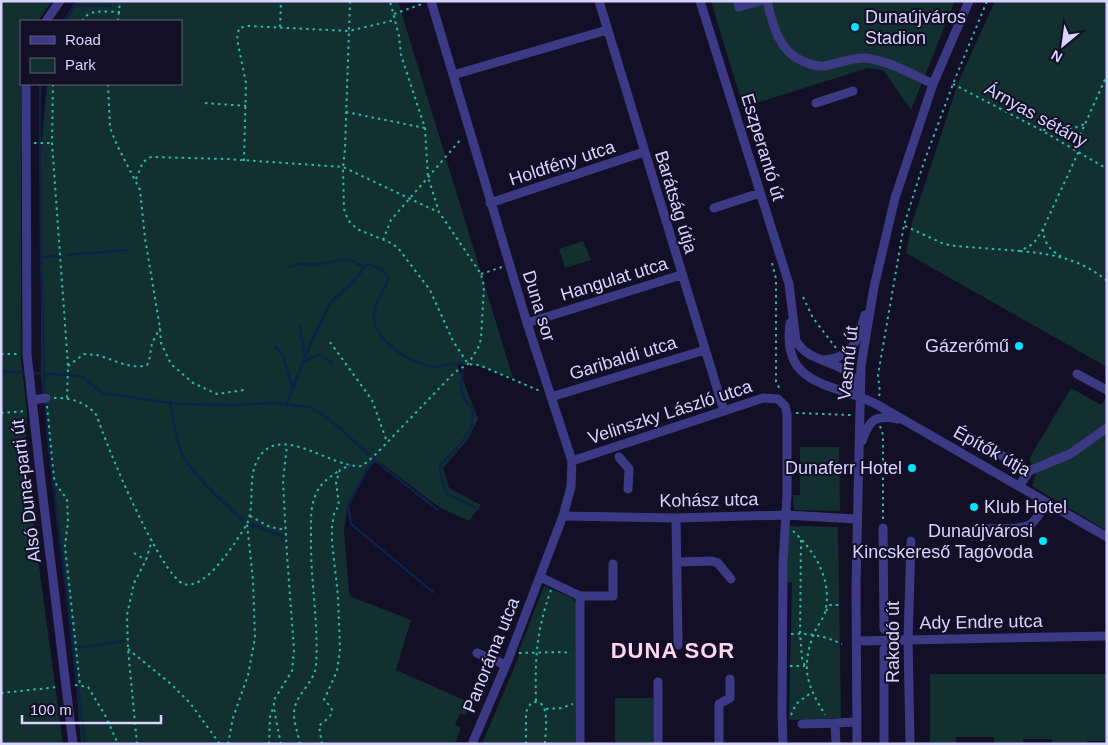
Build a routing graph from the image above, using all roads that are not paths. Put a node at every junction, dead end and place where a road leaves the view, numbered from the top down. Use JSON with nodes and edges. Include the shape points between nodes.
{"nodes":[{"id":1,"x":60,"y":1,"type":"edge"},
{"id":2,"x":599,"y":1,"type":"edge"},
{"id":3,"x":700,"y":1,"type":"edge"},
{"id":4,"x":738,"y":1,"type":"edge"},
{"id":5,"x":760,"y":1,"type":"edge"},
{"id":6,"x":767,"y":1,"type":"edge"},
{"id":7,"x":969,"y":1,"type":"edge"},
{"id":8,"x":428,"y":2,"type":"edge"},
{"id":9,"x":47,"y":20,"type":"edge"},
{"id":10,"x":607,"y":30,"type":"junction"},
{"id":11,"x":452,"y":75,"type":"junction"},
{"id":12,"x":933,"y":84,"type":"junction"},
{"id":13,"x":26,"y":85,"type":"edge"},
{"id":14,"x":853,"y":91,"type":"dead end"},
{"id":15,"x":816,"y":103,"type":"dead end"},
{"id":16,"x":644,"y":152,"type":"junction"},
{"id":17,"x":760,"y":193,"type":"junction"},
{"id":18,"x":490,"y":203,"type":"junction"},
{"id":19,"x":714,"y":208,"type":"dead end"},
{"id":20,"x":681,"y":275,"type":"junction"},
{"id":21,"x":874,"y":287,"type":"junction"},
{"id":22,"x":792,"y":302,"type":"junction"},
{"id":23,"x":527,"y":323,"type":"junction"},
{"id":24,"x":705,"y":350,"type":"junction"},
{"id":25,"x":822,"y":360,"type":"junction"},
{"id":26,"x":1077,"y":374,"type":"dead end"},
{"id":27,"x":1107,"y":390,"type":"edge"},
{"id":28,"x":548,"y":395,"type":"junction"},
{"id":29,"x":860,"y":396,"type":"junction"},
{"id":30,"x":46,"y":398,"type":"road end"},
{"id":31,"x":32,"y":400,"type":"junction"},
{"id":32,"x":724,"y":411,"type":"junction"},
{"id":33,"x":908,"y":422,"type":"junction"},
{"id":34,"x":1107,"y":428,"type":"edge"},
{"id":35,"x":966,"y":435,"type":"dead end"},
{"id":36,"x":859,"y":450,"type":"junction"},
{"id":37,"x":619,"y":458,"type":"dead end"},
{"id":38,"x":572,"y":461,"type":"junction"},
{"id":39,"x":1029,"y":472,"type":"junction"},
{"id":40,"x":1020,"y":485,"type":"junction"},
{"id":41,"x":628,"y":489,"type":"dead end"},
{"id":42,"x":1047,"y":502,"type":"junction"},
{"id":43,"x":786,"y":515,"type":"junction"},
{"id":44,"x":563,"y":516,"type":"junction"},
{"id":45,"x":676,"y":518,"type":"junction"},
{"id":46,"x":856,"y":519,"type":"junction"},
{"id":47,"x":883,"y":528,"type":"road end"},
{"id":48,"x":980,"y":528,"type":"dead end"},
{"id":49,"x":1107,"y":537,"type":"edge"},
{"id":50,"x":911,"y":541,"type":"dead end"},
{"id":51,"x":678,"y":562,"type":"junction"},
{"id":52,"x":613,"y":564,"type":"dead end"},
{"id":53,"x":540,"y":577,"type":"junction"},
{"id":54,"x":731,"y":579,"type":"dead end"},
{"id":55,"x":580,"y":596,"type":"junction"},
{"id":56,"x":884,"y":628,"type":"dead end"},
{"id":57,"x":1107,"y":636,"type":"edge"},
{"id":58,"x":908,"y":640,"type":"junction"},
{"id":59,"x":857,"y":641,"type":"junction"},
{"id":60,"x":678,"y":645,"type":"dead end"},
{"id":61,"x":884,"y":649,"type":"dead end"},
{"id":62,"x":477,"y":653,"type":"dead end"},
{"id":63,"x":506,"y":665,"type":"junction"},
{"id":64,"x":730,"y":678,"type":"dead end"},
{"id":65,"x":658,"y":682,"type":"dead end"},
{"id":66,"x":831,"y":721,"type":"junction"},
{"id":67,"x":856,"y":722,"type":"junction"},
{"id":68,"x":802,"y":724,"type":"dead end"},
{"id":69,"x":73,"y":744,"type":"edge"},
{"id":70,"x":472,"y":744,"type":"edge"},
{"id":71,"x":580,"y":744,"type":"edge"},
{"id":72,"x":658,"y":744,"type":"edge"},
{"id":73,"x":719,"y":744,"type":"edge"},
{"id":74,"x":783,"y":744,"type":"edge"},
{"id":75,"x":836,"y":744,"type":"edge"},
{"id":76,"x":857,"y":744,"type":"edge"},
{"id":77,"x":884,"y":744,"type":"edge"},
{"id":78,"x":910,"y":744,"type":"edge"}],
"edges":[{"from":1,"to":9,"type":"street"},
{"from":2,"to":10,"type":"street","name":"Barátság útja"},
{"from":3,"to":17,"type":"street","name":"Eszperantó út"},
{"from":4,"to":5,"type":"street","via":[[739,7]]},
{"from":6,"to":12,"type":"street","via":[[780,41],[799,60],[823,66],[864,58],[896,67]]},
{"from":7,"to":12,"type":"street","name":"Vasmű út"},
{"from":8,"to":11,"type":"street","name":"Duna sor"},
{"from":10,"to":11,"type":"street"},
{"from":10,"to":16,"type":"street","name":"Barátság útja"},
{"from":11,"to":18,"type":"street","name":"Duna sor"},
{"from":12,"to":21,"type":"street","name":"Vasmű út","via":[[895,198]]},
{"from":13,"to":31,"type":"street","name":"Alsó Duna-parti út","via":[[27,354]]},
{"from":14,"to":15,"type":"street"},
{"from":16,"to":18,"type":"street","name":"Holdfény utca"},
{"from":16,"to":20,"type":"street","name":"Barátság útja"},
{"from":17,"to":19,"type":"street"},
{"from":17,"to":22,"type":"street","name":"Eszperantó út"},
{"from":18,"to":23,"type":"street","name":"Duna sor"},
{"from":20,"to":23,"type":"street","name":"Hangulat utca"},
{"from":20,"to":24,"type":"street","name":"Barátság útja"},
{"from":21,"to":25,"type":"street","via":[[852,348],[838,357]]},
{"from":21,"to":29,"type":"street","name":"Vasmű út","via":[[861,366]]},
{"from":22,"to":25,"type":"street","name":"Eszperantó út","via":[[796,342],[806,353]]},
{"from":22,"to":29,"type":"street","name":"Eszperantó út","via":[[787,340],[790,355],[801,371],[821,384]]},
{"from":23,"to":28,"type":"street","name":"Duna sor"},
{"from":24,"to":28,"type":"street","name":"Garibaldi utca"},
{"from":24,"to":32,"type":"street","name":"Barátság útja"},
{"from":25,"to":29,"type":"street","name":"Eszperantó út","via":[[844,370],[853,379]]},
{"from":26,"to":27,"type":"street"},
{"from":28,"to":38,"type":"street","name":"Duna sor"},
{"from":29,"to":33,"type":"street","name":"Építők útja"},
{"from":29,"to":36,"type":"street","name":"Vasmű út"},
{"from":30,"to":31,"type":"street"},
{"from":31,"to":69,"type":"street","name":"Alsó Duna-parti út"},
{"from":32,"to":38,"type":"street","name":"Velinszky László utca"},
{"from":32,"to":43,"type":"street","name":"Velinszky László utca","via":[[763,398],[778,399],[785,406],[788,414]]},
{"from":33,"to":36,"type":"street","via":[[886,416],[876,419],[866,427]]},
{"from":33,"to":40,"type":"street","name":"Építők útja"},
{"from":34,"to":39,"type":"street","via":[[1070,454]]},
{"from":35,"to":39,"type":"street"},
{"from":36,"to":46,"type":"street","name":"Vasmű út"},
{"from":37,"to":41,"type":"street","via":[[628,469]]},
{"from":38,"to":44,"type":"street","name":"Duna sor","via":[[571,487]]},
{"from":39,"to":40,"type":"street"},
{"from":40,"to":42,"type":"street","name":"Építők útja"},
{"from":42,"to":48,"type":"street","via":[[1029,525]]},
{"from":42,"to":49,"type":"street","name":"Építők útja"},
{"from":43,"to":45,"type":"street","name":"Kohász utca"},
{"from":43,"to":46,"type":"street","name":"Kohász utca"},
{"from":43,"to":74,"type":"street"},
{"from":44,"to":45,"type":"street","name":"Kohász utca"},
{"from":44,"to":53,"type":"street","name":"Duna sor"},
{"from":45,"to":51,"type":"street"},
{"from":46,"to":59,"type":"street","name":"Vasmű út"},
{"from":47,"to":56,"type":"street"},
{"from":50,"to":58,"type":"street","name":"Rakodó út"},
{"from":51,"to":54,"type":"street","via":[[712,561],[718,563]]},
{"from":51,"to":60,"type":"street"},
{"from":52,"to":55,"type":"street","via":[[613,596]]},
{"from":53,"to":55,"type":"street"},
{"from":53,"to":63,"type":"street","name":"Panoráma utca"},
{"from":55,"to":71,"type":"street"},
{"from":57,"to":58,"type":"street","name":"Ady Endre utca"},
{"from":58,"to":59,"type":"street","name":"Ady Endre utca"},
{"from":58,"to":78,"type":"street","name":"Rakodó út"},
{"from":59,"to":67,"type":"street","name":"Vasmű út"},
{"from":61,"to":77,"type":"street"},
{"from":62,"to":63,"type":"street"},
{"from":63,"to":70,"type":"street","name":"Panoráma utca"},
{"from":64,"to":73,"type":"street","via":[[730,698],[719,704]]},
{"from":65,"to":72,"type":"street"},
{"from":66,"to":67,"type":"street"},
{"from":66,"to":68,"type":"street"},
{"from":66,"to":75,"type":"street"},
{"from":67,"to":76,"type":"street","name":"Vasmű út"}]}
